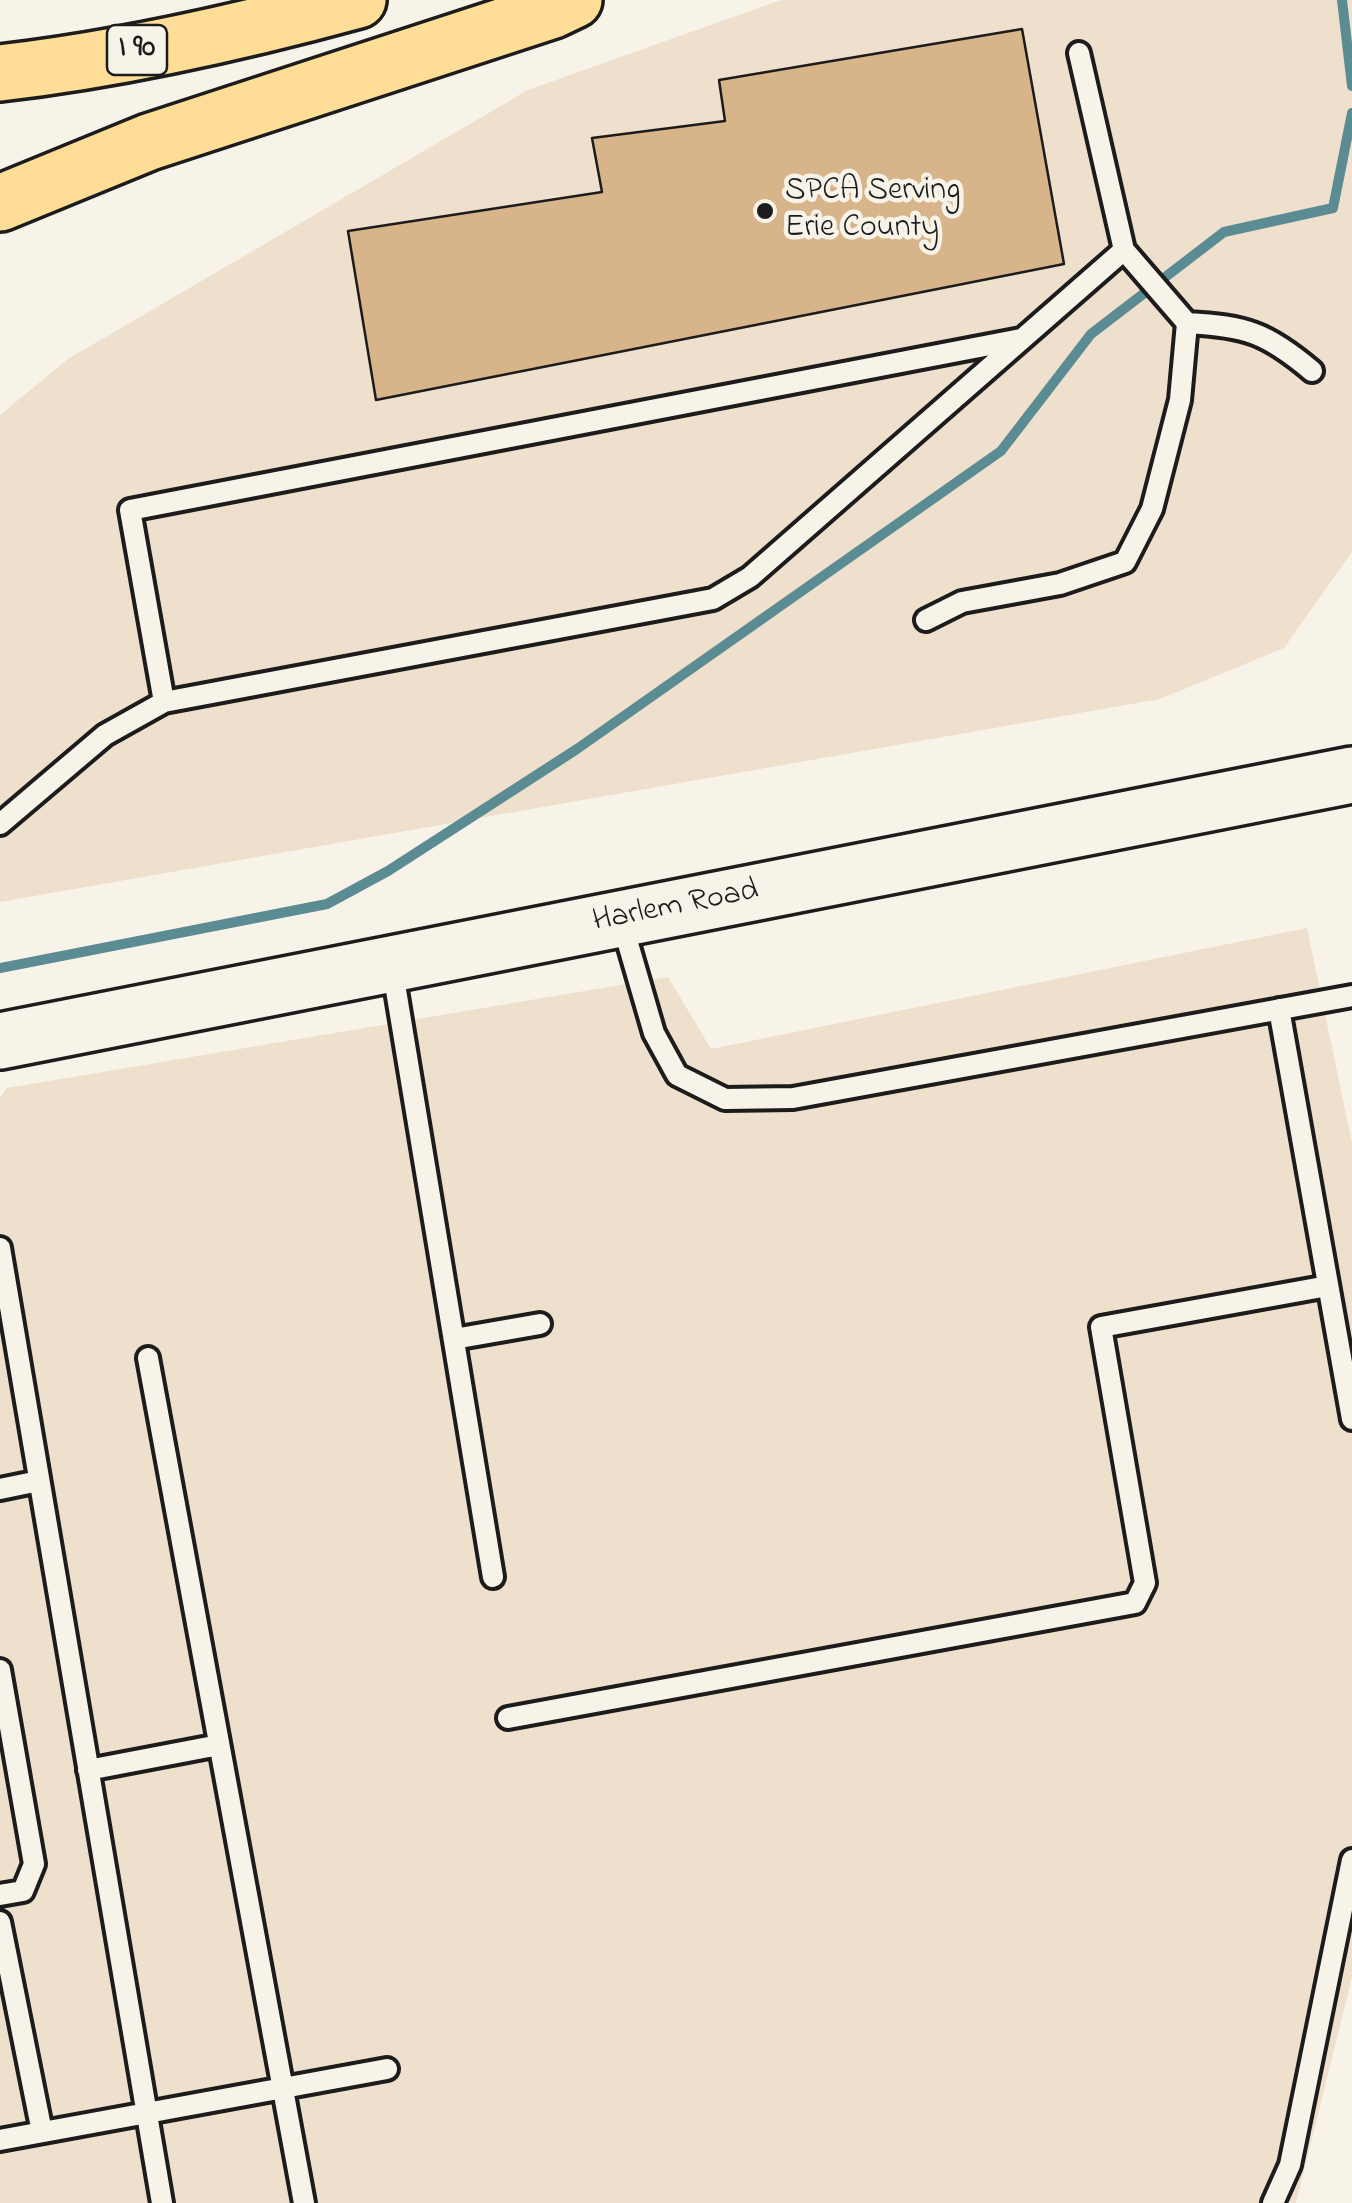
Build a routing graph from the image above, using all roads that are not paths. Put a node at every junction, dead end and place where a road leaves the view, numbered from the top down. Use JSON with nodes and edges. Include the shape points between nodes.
{"nodes":[{"id":1,"x":358,"y":0,"type":"edge"},
{"id":2,"x":574,"y":0,"type":"edge"},
{"id":3,"x":1079,"y":53,"type":"dead end"},
{"id":4,"x":0,"y":73,"type":"edge"},
{"id":5,"x":0,"y":203,"type":"edge"},
{"id":6,"x":1124,"y":250,"type":"junction"},
{"id":7,"x":1187,"y":323,"type":"junction"},
{"id":8,"x":1022,"y":339,"type":"junction"},
{"id":9,"x":1312,"y":371,"type":"dead end"},
{"id":10,"x":926,"y":620,"type":"dead end"},
{"id":11,"x":164,"y":702,"type":"junction"},
{"id":12,"x":1352,"y":775,"type":"edge"},
{"id":13,"x":0,"y":824,"type":"edge"},
{"id":14,"x":620,"y":919,"type":"junction"},
{"id":15,"x":392,"y":964,"type":"junction"},
{"id":16,"x":1352,"y":996,"type":"edge"},
{"id":17,"x":1280,"y":1009,"type":"junction"},
{"id":18,"x":0,"y":1041,"type":"edge"},
{"id":19,"x":0,"y":1248,"type":"edge"},
{"id":20,"x":1328,"y":1286,"type":"junction"},
{"id":21,"x":540,"y":1324,"type":"dead end"},
{"id":22,"x":454,"y":1340,"type":"junction"},
{"id":23,"x":148,"y":1358,"type":"dead end"},
{"id":24,"x":1352,"y":1419,"type":"edge"},
{"id":25,"x":39,"y":1482,"type":"junction"},
{"id":26,"x":0,"y":1489,"type":"edge"},
{"id":27,"x":493,"y":1577,"type":"dead end"},
{"id":28,"x":0,"y":1670,"type":"edge"},
{"id":29,"x":508,"y":1718,"type":"dead end"},
{"id":30,"x":218,"y":1745,"type":"junction"},
{"id":31,"x":88,"y":1770,"type":"junction"},
{"id":32,"x":1352,"y":1860,"type":"edge"},
{"id":33,"x":0,"y":1895,"type":"edge"},
{"id":34,"x":0,"y":1922,"type":"edge"},
{"id":35,"x":387,"y":2069,"type":"dead end"},
{"id":36,"x":282,"y":2086,"type":"junction"},
{"id":37,"x":146,"y":2112,"type":"junction"},
{"id":38,"x":42,"y":2132,"type":"junction"},
{"id":39,"x":0,"y":2140,"type":"edge"},
{"id":40,"x":162,"y":2203,"type":"edge"},
{"id":41,"x":304,"y":2203,"type":"edge"},
{"id":42,"x":1273,"y":2203,"type":"edge"}],
"edges":[{"from":1,"to":4,"type":"highway","number":"I 90","via":[[273,23]]},
{"from":2,"to":5,"type":"highway","via":[[149,142]]},
{"from":3,"to":6,"type":"lane"},
{"from":6,"to":7,"type":"lane"},
{"from":6,"to":8,"type":"lane"},
{"from":7,"to":9,"type":"lane","via":[[1230,326],[1280,343]]},
{"from":7,"to":10,"type":"lane","via":[[1180,400],[1152,509],[1124,562],[1060,584],[962,602]]},
{"from":8,"to":11,"type":"lane","via":[[750,578],[713,600]]},
{"from":8,"to":11,"type":"lane","via":[[130,510]]},
{"from":11,"to":13,"type":"lane","via":[[105,735]]},
{"from":12,"to":14,"type":"main road","name":"Harlem Road"},
{"from":14,"to":15,"type":"main road","name":"Harlem Road"},
{"from":14,"to":17,"type":"lane","via":[[654,1033],[677,1075],[724,1098],[793,1098]]},
{"from":15,"to":18,"type":"main road","name":"Harlem Road"},
{"from":15,"to":22,"type":"lane"},
{"from":16,"to":17,"type":"lane"},
{"from":17,"to":20,"type":"lane"},
{"from":19,"to":25,"type":"lane"},
{"from":20,"to":24,"type":"lane"},
{"from":20,"to":29,"type":"lane","via":[[1102,1327],[1145,1583],[1135,1602]]},
{"from":21,"to":22,"type":"lane"},
{"from":22,"to":27,"type":"lane"},
{"from":23,"to":30,"type":"lane"},
{"from":25,"to":26,"type":"lane"},
{"from":25,"to":31,"type":"lane"},
{"from":28,"to":33,"type":"lane","via":[[34,1864],[22,1891]]},
{"from":30,"to":31,"type":"lane"},
{"from":30,"to":36,"type":"lane"},
{"from":31,"to":37,"type":"lane"},
{"from":32,"to":42,"type":"lane","via":[[1290,2165]]},
{"from":34,"to":38,"type":"lane"},
{"from":35,"to":36,"type":"lane"},
{"from":36,"to":37,"type":"lane"},
{"from":36,"to":41,"type":"lane"},
{"from":37,"to":38,"type":"lane"},
{"from":37,"to":40,"type":"lane"},
{"from":38,"to":39,"type":"lane"}]}
